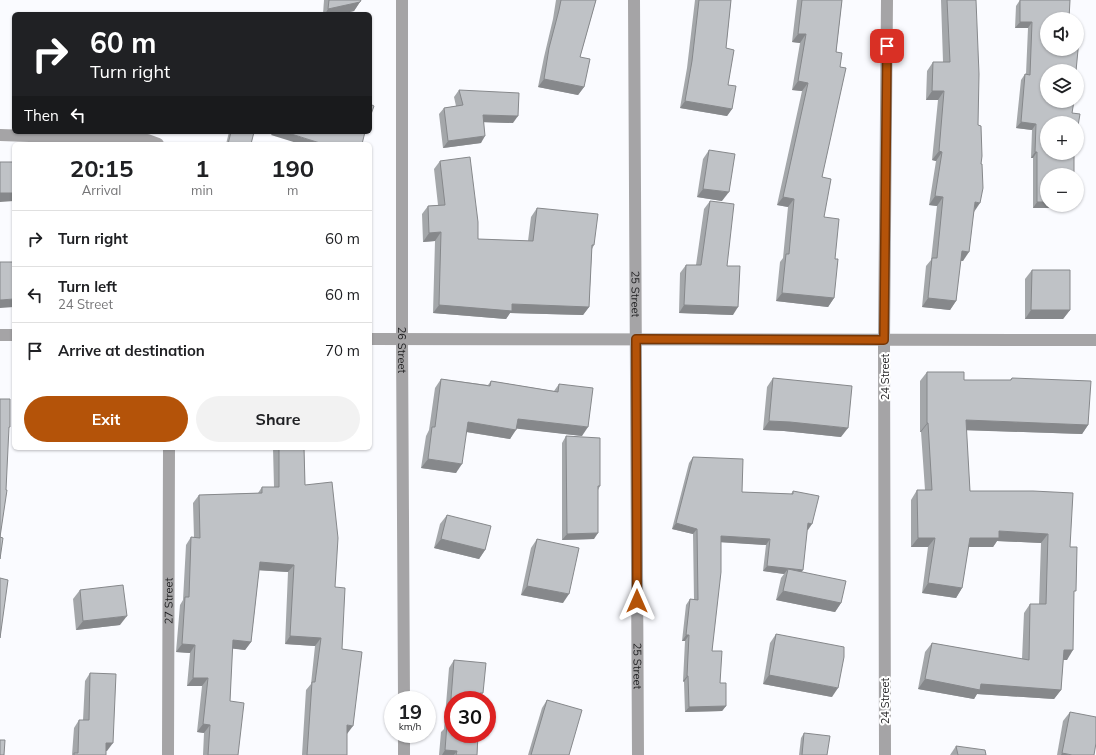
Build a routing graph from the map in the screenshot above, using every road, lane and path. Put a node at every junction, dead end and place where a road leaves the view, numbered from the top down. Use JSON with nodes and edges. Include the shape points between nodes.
{"nodes":[{"id":1,"x":402,"y":0,"type":"edge"},
{"id":2,"x":634,"y":0,"type":"edge"},
{"id":3,"x":887,"y":0,"type":"edge"},
{"id":4,"x":0,"y":135,"type":"edge"},
{"id":5,"x":152,"y":142,"type":"edge"},
{"id":6,"x":0,"y":335,"type":"edge"},
{"id":7,"x":12,"y":335,"type":"edge"},
{"id":8,"x":402,"y":338,"type":"junction"},
{"id":9,"x":372,"y":339,"type":"edge"},
{"id":10,"x":636,"y":339,"type":"junction"},
{"id":11,"x":884,"y":340,"type":"junction"},
{"id":12,"x":1096,"y":340,"type":"edge"},
{"id":13,"x":169,"y":450,"type":"edge"},
{"id":14,"x":404,"y":691,"type":"edge"},
{"id":15,"x":404,"y":743,"type":"edge"},
{"id":16,"x":168,"y":755,"type":"edge"},
{"id":17,"x":404,"y":755,"type":"edge"},
{"id":18,"x":638,"y":755,"type":"edge"},
{"id":19,"x":885,"y":755,"type":"edge"}],
"edges":[{"from":1,"to":8,"type":"street","name":"26 Street"},
{"from":2,"to":10,"type":"street","name":"25 Street"},
{"from":3,"to":11,"type":"street","name":"24 Street"},
{"from":4,"to":5,"type":"street"},
{"from":6,"to":7,"type":"street"},
{"from":8,"to":9,"type":"street"},
{"from":8,"to":10,"type":"street"},
{"from":8,"to":14,"type":"street","name":"26 Street"},
{"from":10,"to":11,"type":"street"},
{"from":10,"to":18,"type":"street","name":"25 Street"},
{"from":11,"to":12,"type":"street"},
{"from":11,"to":19,"type":"street","name":"24 Street"},
{"from":13,"to":16,"type":"street","name":"27 Street"},
{"from":15,"to":17,"type":"street"}]}
